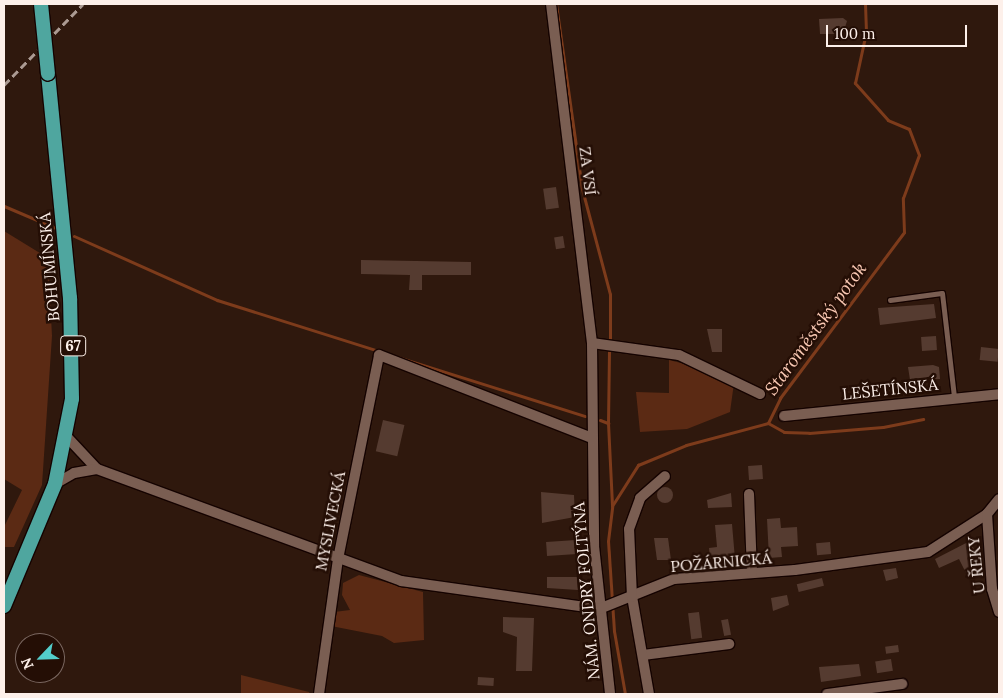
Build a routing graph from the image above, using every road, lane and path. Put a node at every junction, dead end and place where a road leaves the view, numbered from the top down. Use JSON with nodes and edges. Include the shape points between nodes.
{"nodes":[{"id":1,"x":41,"y":4,"type":"edge"},
{"id":2,"x":551,"y":4,"type":"edge"},
{"id":3,"x":890,"y":300,"type":"dead end"},
{"id":4,"x":592,"y":343,"type":"junction"},
{"id":5,"x":760,"y":394,"type":"dead end"},
{"id":6,"x":999,"y":394,"type":"edge"},
{"id":7,"x":954,"y":397,"type":"junction"},
{"id":8,"x":784,"y":416,"type":"dead end"},
{"id":9,"x":592,"y":424,"type":"joint"},
{"id":10,"x":67,"y":437,"type":"junction"},
{"id":11,"x":592,"y":438,"type":"junction"},
{"id":12,"x":97,"y":469,"type":"junction"},
{"id":13,"x":665,"y":476,"type":"dead end"},
{"id":14,"x":55,"y":484,"type":"junction"},
{"id":15,"x":749,"y":494,"type":"dead end"},
{"id":16,"x":999,"y":500,"type":"edge"},
{"id":17,"x":986,"y":514,"type":"junction"},
{"id":18,"x":338,"y":559,"type":"junction"},
{"id":19,"x":752,"y":574,"type":"junction"},
{"id":20,"x":632,"y":597,"type":"junction"},
{"id":21,"x":4,"y":606,"type":"edge"},
{"id":22,"x":599,"y":609,"type":"junction"},
{"id":23,"x":999,"y":612,"type":"edge"},
{"id":24,"x":729,"y":644,"type":"dead end"},
{"id":25,"x":642,"y":655,"type":"junction"},
{"id":26,"x":902,"y":684,"type":"dead end"},
{"id":27,"x":319,"y":694,"type":"edge"},
{"id":28,"x":610,"y":694,"type":"edge"},
{"id":29,"x":649,"y":694,"type":"edge"},
{"id":30,"x":827,"y":694,"type":"edge"}],
"edges":[{"from":1,"to":10,"type":"main road","name":"BOHUMÍNSKÁ","number":"67","bridge":true,"via":[[73,338]]},
{"from":2,"to":4,"type":"street","name":"ZA VSÍ"},
{"from":3,"to":7,"type":"lane","via":[[942,293]]},
{"from":4,"to":5,"type":"street","via":[[679,355]]},
{"from":4,"to":9,"type":"street","name":"ZA VSÍ"},
{"from":6,"to":7,"type":"street","name":"LEŠETÍNSKÁ"},
{"from":7,"to":8,"type":"street","name":"LEŠETÍNSKÁ"},
{"from":9,"to":11,"type":"street","name":"NÁM. ONDRY FOLTÝNA"},
{"from":10,"to":12,"type":"street"},
{"from":10,"to":14,"type":"main road","name":"BOHUMÍNSKÁ","number":"67"},
{"from":11,"to":18,"type":"street","name":"MYSLIVECKÁ","via":[[379,356]]},
{"from":11,"to":22,"type":"street","name":"NÁM. ONDRY FOLTÝNA"},
{"from":12,"to":14,"type":"street","via":[[74,473]]},
{"from":12,"to":18,"type":"street"},
{"from":13,"to":20,"type":"street","via":[[640,498],[629,529]]},
{"from":14,"to":21,"type":"main road","name":"BOHUMÍNSKÁ","number":"67"},
{"from":15,"to":19,"type":"street"},
{"from":16,"to":17,"type":"street"},
{"from":17,"to":19,"type":"street","name":"POŽÁRNICKÁ","via":[[928,552]]},
{"from":17,"to":23,"type":"street","name":"U ŘEKY","via":[[992,590]]},
{"from":18,"to":22,"type":"street","via":[[401,581]]},
{"from":18,"to":27,"type":"street","name":"MYSLIVECKÁ"},
{"from":19,"to":20,"type":"street","name":"POŽÁRNICKÁ","via":[[674,579]]},
{"from":20,"to":22,"type":"street","name":"POŽÁRNICKÁ"},
{"from":20,"to":25,"type":"street"},
{"from":22,"to":28,"type":"street","name":"NÁM. ONDRY FOLTÝNA"},
{"from":24,"to":25,"type":"street"},
{"from":25,"to":29,"type":"street"},
{"from":26,"to":30,"type":"street"}]}
